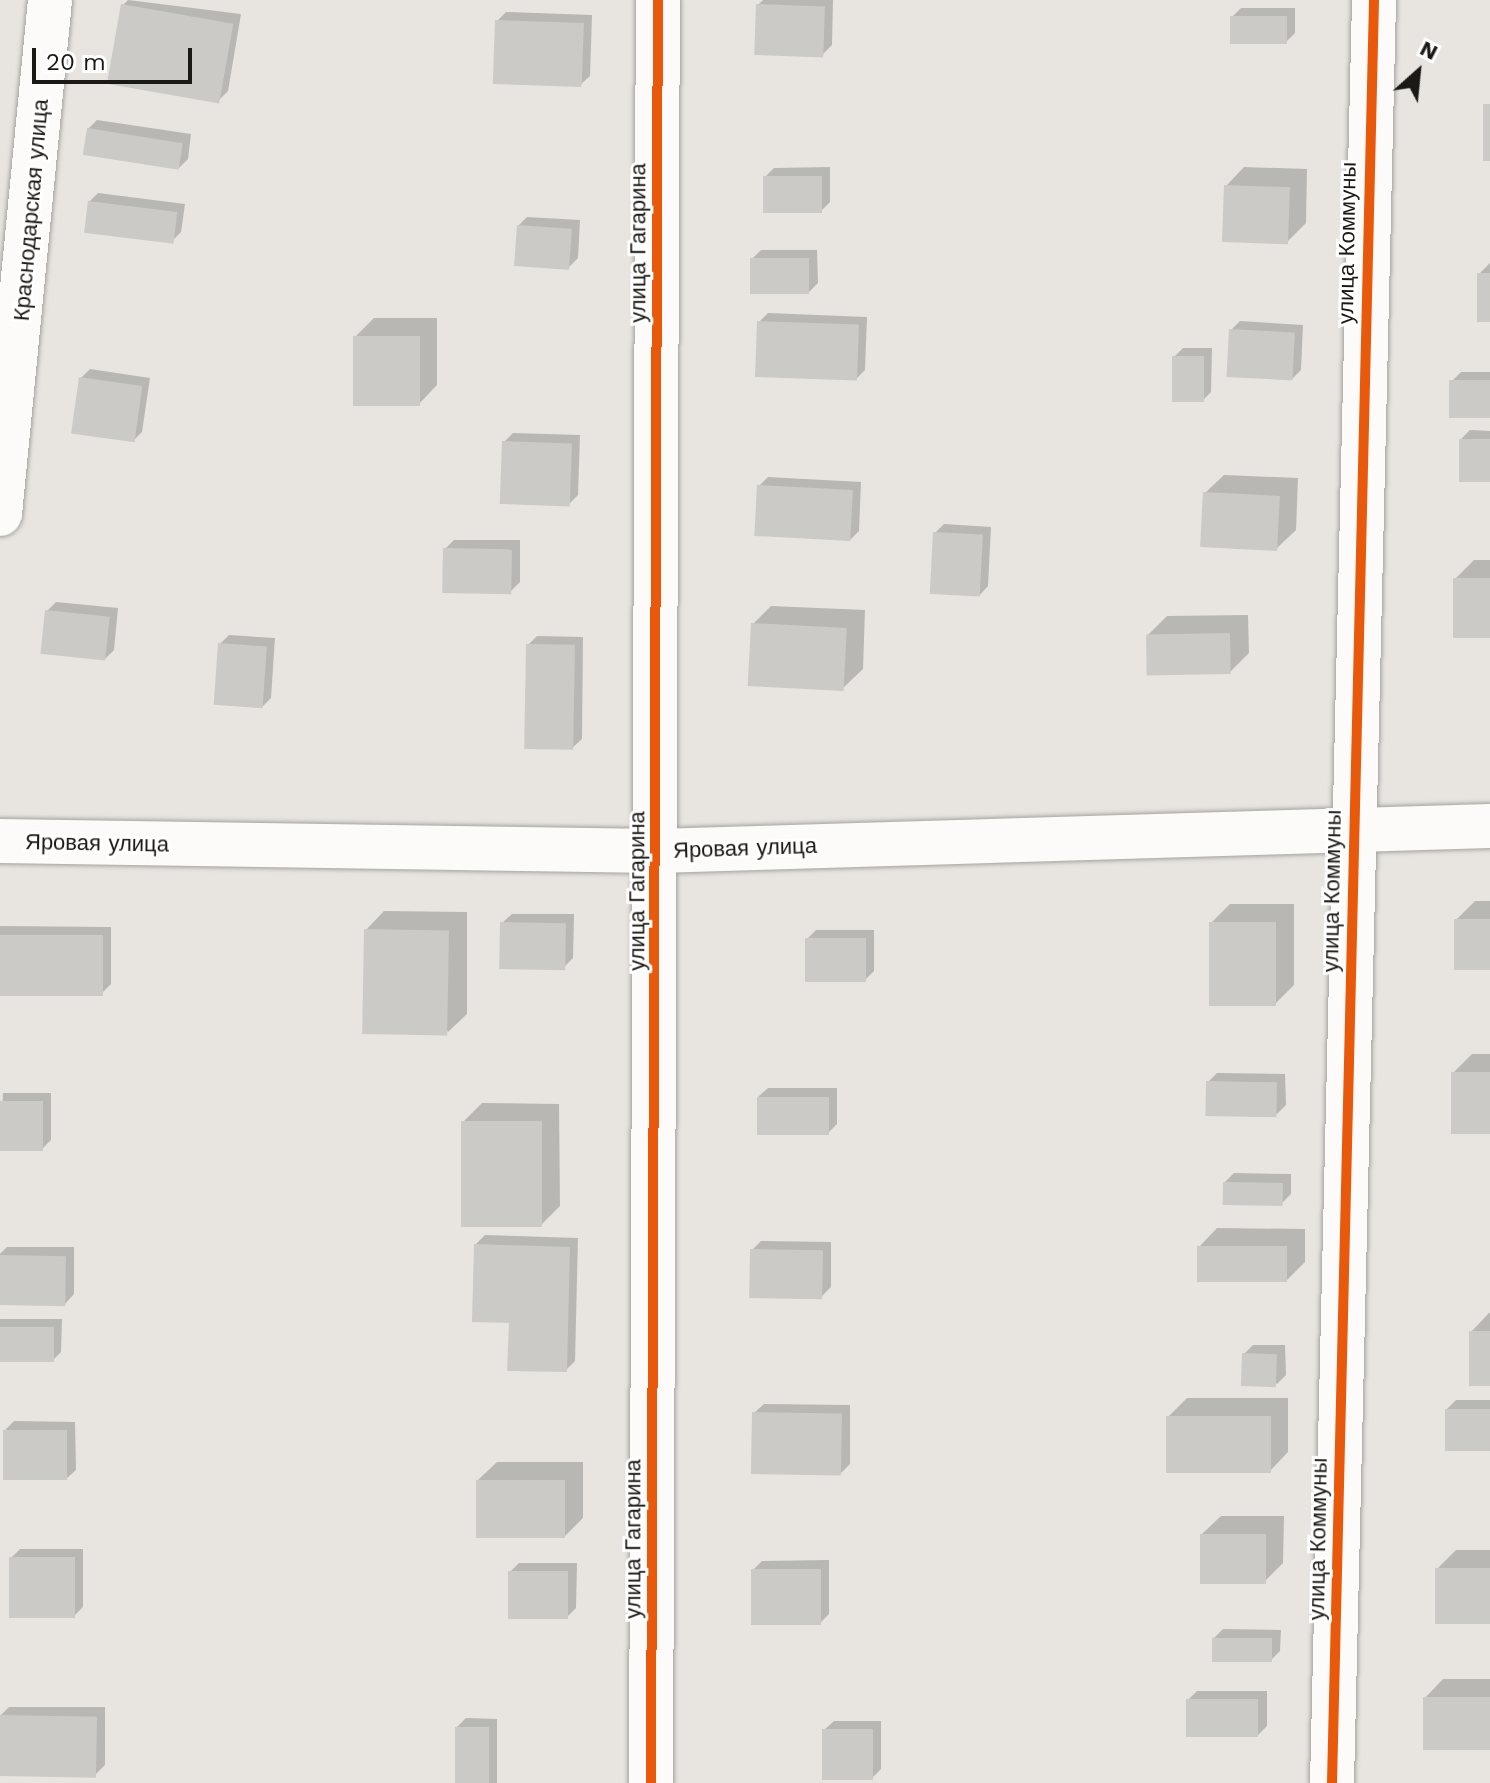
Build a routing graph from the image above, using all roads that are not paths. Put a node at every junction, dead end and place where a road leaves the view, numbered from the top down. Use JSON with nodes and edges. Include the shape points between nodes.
{"nodes":[{"id":1,"x":50,"y":0,"type":"edge"},
{"id":2,"x":658,"y":0,"type":"edge"},
{"id":3,"x":1374,"y":0,"type":"edge"},
{"id":4,"x":0,"y":514,"type":"edge"},
{"id":5,"x":1490,"y":826,"type":"edge"},
{"id":6,"x":1353,"y":830,"type":"junction"},
{"id":7,"x":0,"y":841,"type":"edge"},
{"id":8,"x":657,"y":851,"type":"junction"},
{"id":9,"x":651,"y":1783,"type":"edge"},
{"id":10,"x":1332,"y":1783,"type":"edge"}],
"edges":[{"from":1,"to":4,"type":"street","name":"Краснодарская улица"},
{"from":2,"to":8,"type":"street","name":"улица Гагарина"},
{"from":3,"to":6,"type":"street","name":"улица Коммуны"},
{"from":5,"to":6,"type":"street","name":"Яровая улица"},
{"from":6,"to":8,"type":"street","name":"Яровая улица"},
{"from":6,"to":10,"type":"street","name":"улица Коммуны"},
{"from":7,"to":8,"type":"street","name":"Яровая улица"},
{"from":8,"to":9,"type":"street","name":"улица Гагарина"}]}
